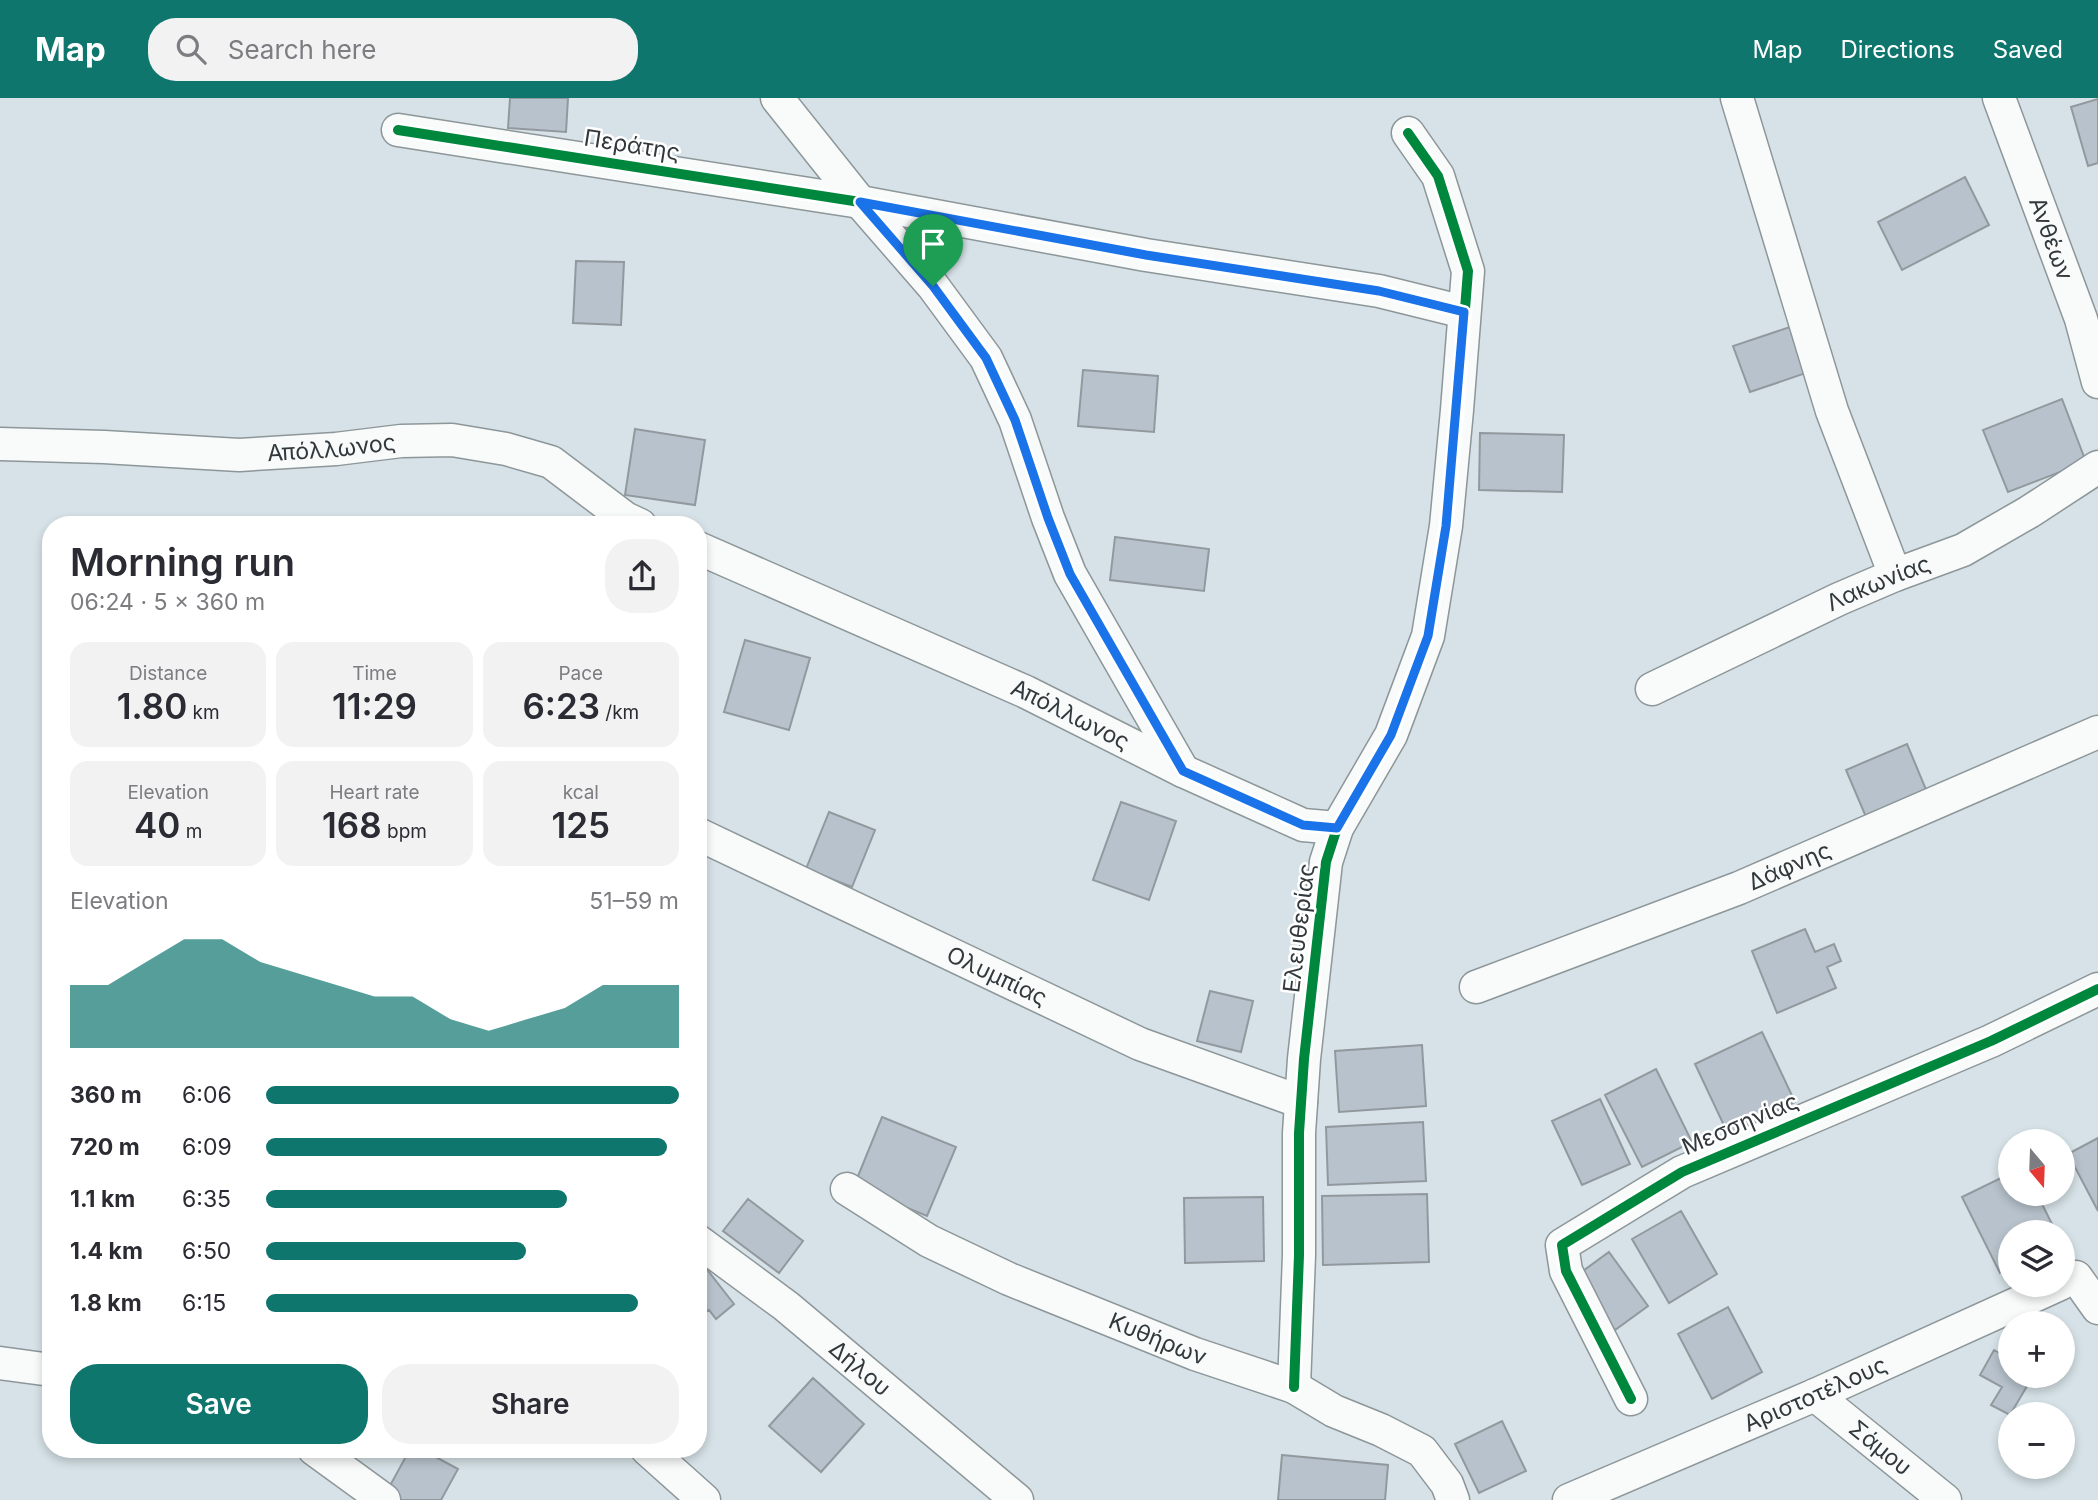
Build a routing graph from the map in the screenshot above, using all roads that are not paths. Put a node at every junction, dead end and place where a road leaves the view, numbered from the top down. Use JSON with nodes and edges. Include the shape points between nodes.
{"nodes":[{"id":1,"x":777,"y":98,"type":"edge"},
{"id":2,"x":1737,"y":98,"type":"edge"},
{"id":3,"x":2000,"y":98,"type":"edge"},
{"id":4,"x":398,"y":130,"type":"dead end"},
{"id":5,"x":1408,"y":133,"type":"dead end"},
{"id":6,"x":860,"y":202,"type":"junction"},
{"id":7,"x":1464,"y":312,"type":"junction"},
{"id":8,"x":2098,"y":382,"type":"edge"},
{"id":9,"x":0,"y":444,"type":"edge"},
{"id":10,"x":2098,"y":467,"type":"edge"},
{"id":11,"x":622,"y":516,"type":"edge"},
{"id":12,"x":707,"y":552,"type":"edge"},
{"id":13,"x":1895,"y":575,"type":"junction"},
{"id":14,"x":1652,"y":689,"type":"dead end"},
{"id":15,"x":2098,"y":732,"type":"edge"},
{"id":16,"x":1183,"y":771,"type":"junction"},
{"id":17,"x":1337,"y":828,"type":"junction"},
{"id":18,"x":707,"y":838,"type":"edge"},
{"id":19,"x":1476,"y":987,"type":"dead end"},
{"id":20,"x":2098,"y":989,"type":"edge"},
{"id":21,"x":1301,"y":1102,"type":"junction"},
{"id":22,"x":847,"y":1189,"type":"dead end"},
{"id":23,"x":707,"y":1248,"type":"edge"},
{"id":24,"x":2075,"y":1279,"type":"edge"},
{"id":25,"x":2032,"y":1297,"type":"edge"},
{"id":26,"x":2098,"y":1308,"type":"edge"},
{"id":27,"x":0,"y":1363,"type":"edge"},
{"id":28,"x":42,"y":1369,"type":"edge"},
{"id":29,"x":1294,"y":1387,"type":"junction"},
{"id":30,"x":1815,"y":1395,"type":"junction"},
{"id":31,"x":1631,"y":1399,"type":"dead end"},
{"id":32,"x":326,"y":1458,"type":"edge"},
{"id":33,"x":657,"y":1458,"type":"edge"},
{"id":34,"x":375,"y":1493,"type":"edge"},
{"id":35,"x":704,"y":1500,"type":"edge"},
{"id":36,"x":1017,"y":1500,"type":"edge"},
{"id":37,"x":1453,"y":1500,"type":"edge"},
{"id":38,"x":1569,"y":1500,"type":"edge"},
{"id":39,"x":1945,"y":1500,"type":"edge"}],
"edges":[{"from":1,"to":6,"type":"street","name":"Απόλλωνος"},
{"from":2,"to":13,"type":"street","via":[[1832,411]]},
{"from":3,"to":8,"type":"street","name":"Ανθέων","via":[[2081,319]]},
{"from":4,"to":6,"type":"street","name":"Περάτης"},
{"from":5,"to":7,"type":"street","name":"Ελευθερίας","via":[[1438,176],[1454,225],[1468,271]]},
{"from":6,"to":7,"type":"street","name":"Περάτης","via":[[1146,255],[1379,291]]},
{"from":6,"to":16,"type":"street","name":"Απόλλωνος","via":[[933,286],[986,358],[1015,420],[1070,574]]},
{"from":7,"to":17,"type":"street","name":"Ελευθερίας","via":[[1446,526],[1428,636],[1391,735]]},
{"from":9,"to":11,"type":"street","name":"Απόλλωνος","via":[[239,455],[452,440],[551,462]]},
{"from":10,"to":13,"type":"street","name":"Λακωνίας","via":[[1963,550]]},
{"from":12,"to":16,"type":"street","name":"Απόλλωνος","via":[[1026,692]]},
{"from":13,"to":14,"type":"street","name":"Λακωνίας"},
{"from":15,"to":19,"type":"street","name":"Δάφνης","via":[[1739,888]]},
{"from":16,"to":17,"type":"street","via":[[1303,825]]},
{"from":17,"to":21,"type":"street","name":"Ελευθερίας","via":[[1326,862]]},
{"from":18,"to":21,"type":"street","name":"Ολυμπίας","via":[[1140,1044]]},
{"from":20,"to":31,"type":"street","name":"Μεσσηνίας","via":[[1991,1041],[1682,1172],[1562,1245],[1566,1271]]},
{"from":21,"to":29,"type":"street","name":"Ελευθερίας"},
{"from":22,"to":29,"type":"street","name":"Κυθήρων","via":[[929,1241],[1009,1279],[1195,1354]]},
{"from":23,"to":36,"type":"street","name":"Δήλου","via":[[786,1306]]},
{"from":24,"to":26,"type":"street"},
{"from":25,"to":30,"type":"street","name":"Αριστοτέλους"},
{"from":27,"to":28,"type":"street"},
{"from":29,"to":37,"type":"street","name":"Κυθήρων","via":[[1334,1411],[1422,1451]]},
{"from":30,"to":38,"type":"street","name":"Αριστοτέλους"},
{"from":30,"to":39,"type":"street","name":"Σάμου"},
{"from":32,"to":34,"type":"street"},
{"from":33,"to":35,"type":"street"}]}
